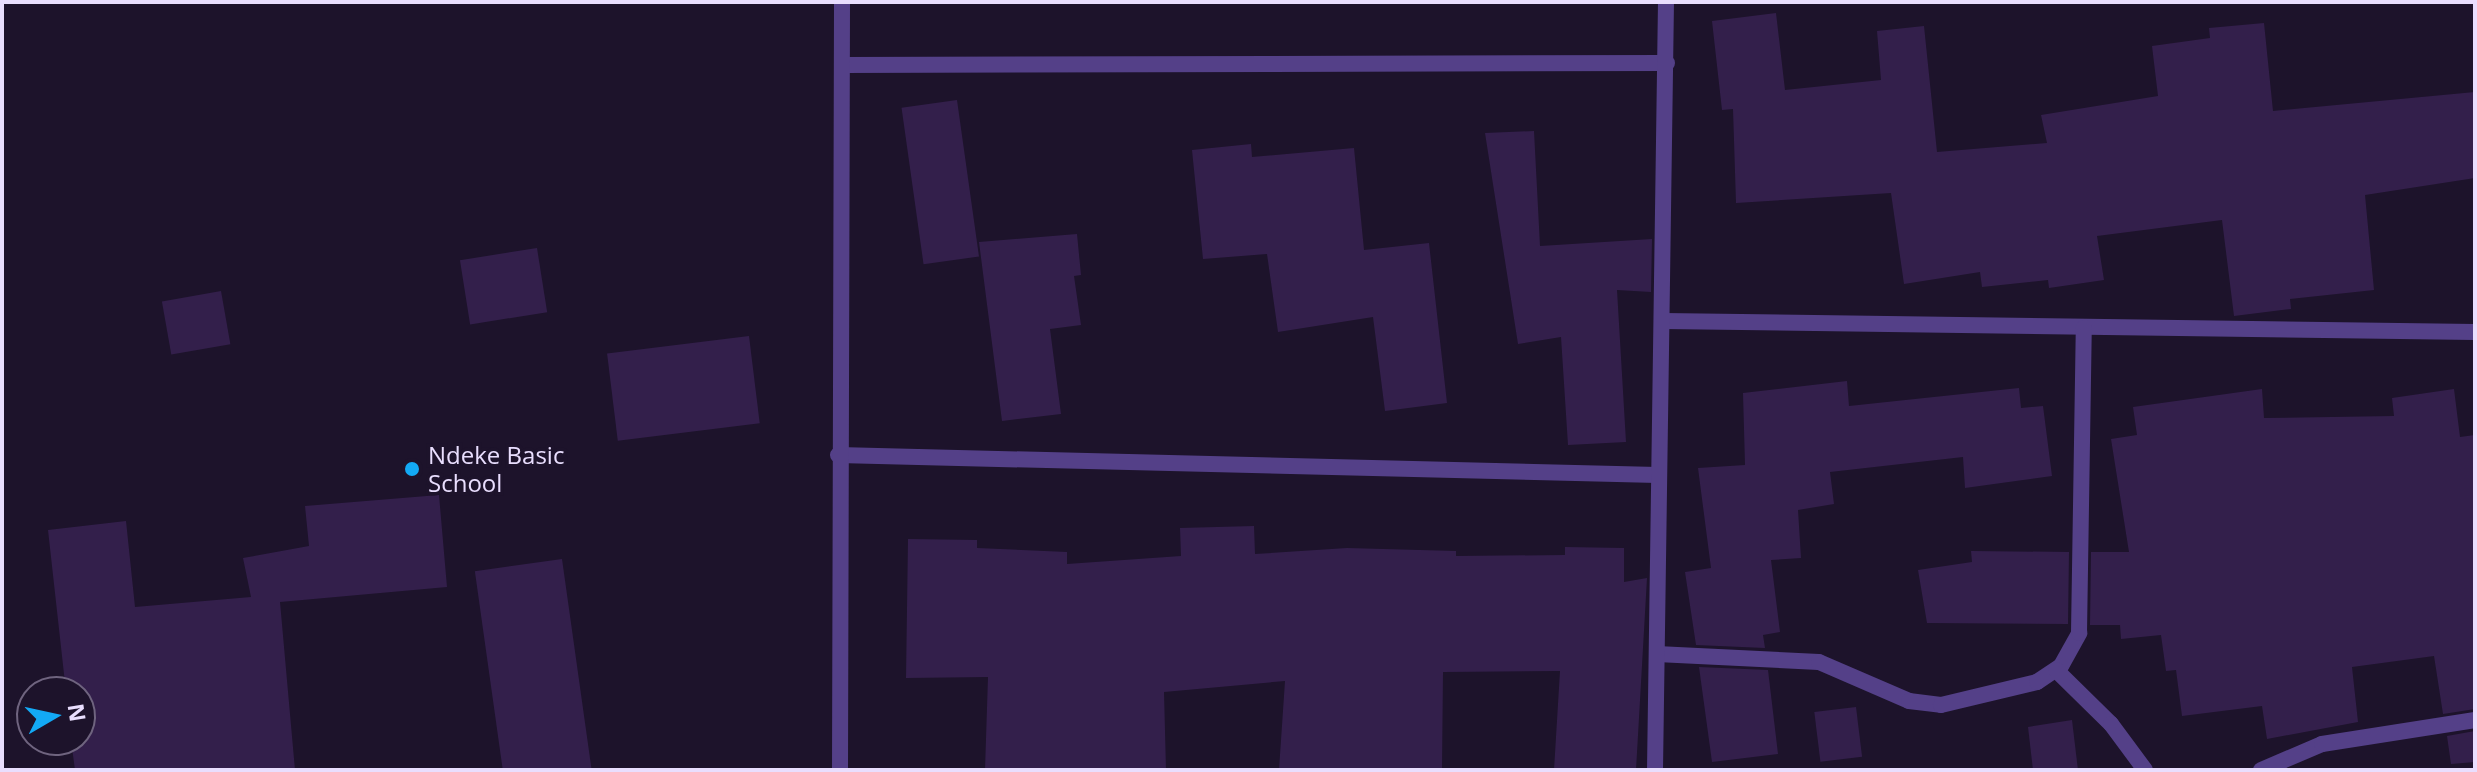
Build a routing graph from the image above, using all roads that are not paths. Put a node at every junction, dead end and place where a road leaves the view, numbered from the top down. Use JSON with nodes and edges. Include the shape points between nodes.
{"nodes":[{"id":1,"x":842,"y":2,"type":"edge"},
{"id":2,"x":1666,"y":2,"type":"edge"},
{"id":3,"x":1667,"y":63,"type":"junction"},
{"id":4,"x":842,"y":65,"type":"junction"},
{"id":5,"x":1663,"y":321,"type":"junction"},
{"id":6,"x":2084,"y":328,"type":"junction"},
{"id":7,"x":2475,"y":332,"type":"edge"},
{"id":8,"x":838,"y":455,"type":"junction"},
{"id":9,"x":1658,"y":475,"type":"junction"},
{"id":10,"x":1657,"y":654,"type":"junction"},
{"id":11,"x":2056,"y":670,"type":"junction"},
{"id":12,"x":2475,"y":720,"type":"edge"},
{"id":13,"x":840,"y":770,"type":"edge"},
{"id":14,"x":1655,"y":770,"type":"edge"},
{"id":15,"x":2145,"y":770,"type":"edge"},
{"id":16,"x":2261,"y":770,"type":"edge"}],
"edges":[{"from":1,"to":4,"type":"street"},
{"from":2,"to":3,"type":"street"},
{"from":3,"to":4,"type":"street"},
{"from":3,"to":5,"type":"street"},
{"from":4,"to":8,"type":"street"},
{"from":5,"to":6,"type":"street"},
{"from":5,"to":9,"type":"street"},
{"from":6,"to":7,"type":"street"},
{"from":6,"to":11,"type":"street","via":[[2079,633]]},
{"from":8,"to":9,"type":"street"},
{"from":8,"to":13,"type":"street"},
{"from":9,"to":10,"type":"street"},
{"from":10,"to":11,"type":"street","via":[[1819,662],[1909,701],[1941,705],[2037,682]]},
{"from":10,"to":14,"type":"street"},
{"from":11,"to":15,"type":"street","via":[[2111,724]]},
{"from":12,"to":16,"type":"street","via":[[2322,744]]}]}
